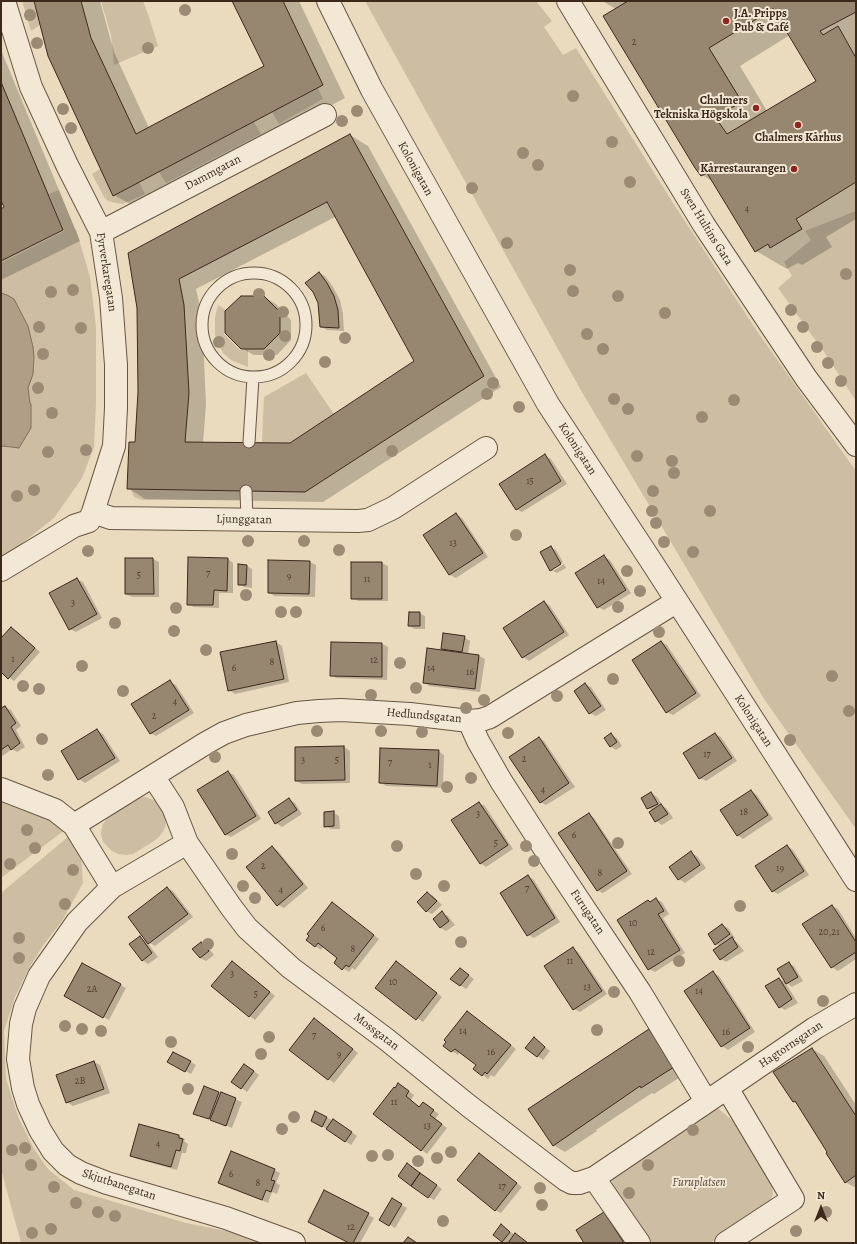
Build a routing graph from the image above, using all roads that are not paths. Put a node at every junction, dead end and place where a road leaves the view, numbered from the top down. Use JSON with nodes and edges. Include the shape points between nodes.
{"nodes":[{"id":1,"x":4,"y":1,"type":"edge"},
{"id":2,"x":328,"y":1,"type":"edge"},
{"id":3,"x":568,"y":1,"type":"edge"},
{"id":4,"x":325,"y":115,"type":"dead end"},
{"id":5,"x":101,"y":232,"type":"junction"},
{"id":6,"x":253,"y":378,"type":"junction"},
{"id":7,"x":249,"y":442,"type":"dead end"},
{"id":8,"x":856,"y":444,"type":"edge"},
{"id":9,"x":486,"y":448,"type":"dead end"},
{"id":10,"x":246,"y":492,"type":"dead end"},
{"id":11,"x":94,"y":512,"type":"junction"},
{"id":12,"x":247,"y":519,"type":"junction"},
{"id":13,"x":1,"y":570,"type":"edge"},
{"id":14,"x":676,"y":602,"type":"junction"},
{"id":15,"x":469,"y":721,"type":"junction"},
{"id":16,"x":153,"y":776,"type":"junction"},
{"id":17,"x":1,"y":789,"type":"edge"},
{"id":18,"x":74,"y":825,"type":"junction"},
{"id":19,"x":187,"y":843,"type":"junction"},
{"id":20,"x":856,"y":880,"type":"edge"},
{"id":21,"x":112,"y":888,"type":"junction"},
{"id":22,"x":856,"y":1004,"type":"edge"},
{"id":23,"x":727,"y":1088,"type":"junction"},
{"id":24,"x":706,"y":1101,"type":"junction"},
{"id":25,"x":594,"y":1178,"type":"junction"},
{"id":26,"x":294,"y":1243,"type":"edge"},
{"id":27,"x":639,"y":1243,"type":"edge"},
{"id":28,"x":726,"y":1243,"type":"edge"}],
"edges":[{"from":1,"to":5,"type":"street","name":"Fyrverkaregatan","via":[[32,87]]},
{"from":2,"to":14,"type":"street","name":"Kolonigatan","via":[[372,90],[548,404]]},
{"from":3,"to":8,"type":"street","name":"Sven Hultins Gata","via":[[704,225],[806,378]]},
{"from":4,"to":5,"type":"street","name":"Dammgatan"},
{"from":5,"to":11,"type":"street","name":"Fyrverkaregatan","via":[[111,298],[116,408],[114,446]]},
{"from":6,"to":6,"type":"lane","via":[[274,374],[292,361],[304,343],[306,332],[304,310],[293,291],[276,278],[254,273],[233,277],[215,290],[208,298],[201,319],[203,341],[214,360],[232,373]]},
{"from":6,"to":7,"type":"lane"},
{"from":9,"to":12,"type":"street","name":"Ljunggatan","via":[[393,508],[368,520]]},
{"from":10,"to":12,"type":"lane"},
{"from":11,"to":12,"type":"street","name":"Ljunggatan","via":[[111,518]]},
{"from":11,"to":13,"type":"street","via":[[89,521],[74,526]]},
{"from":14,"to":15,"type":"street","name":"Hedlundsgatan","via":[[490,717]]},
{"from":14,"to":20,"type":"street","name":"Kolonigatan"},
{"from":15,"to":16,"type":"street","name":"Hedlundsgatan","via":[[340,710],[297,713],[224,733]]},
{"from":15,"to":24,"type":"street","name":"Furugatan","via":[[501,781],[640,992]]},
{"from":16,"to":18,"type":"street","name":"Hedlundsgatan"},
{"from":16,"to":19,"type":"street","name":"Mossgatan","via":[[173,807]]},
{"from":17,"to":18,"type":"street","via":[[55,810]]},
{"from":18,"to":21,"type":"street"},
{"from":19,"to":21,"type":"street","name":"Skjutbanegatan"},
{"from":19,"to":25,"type":"street","name":"Mossgatan","via":[[247,928],[291,968],[566,1180],[579,1183]]},
{"from":21,"to":26,"type":"street","name":"Skjutbanegatan","via":[[77,922],[39,976],[25,1008],[18,1058],[23,1088],[40,1130],[53,1151],[67,1165],[81,1173],[226,1218]]},
{"from":22,"to":23,"type":"street","name":"Hagtornsgatan","via":[[815,1028]]},
{"from":23,"to":24,"type":"street"},
{"from":23,"to":28,"type":"street","via":[[793,1199]]},
{"from":24,"to":25,"type":"street"},
{"from":25,"to":27,"type":"street"}]}
